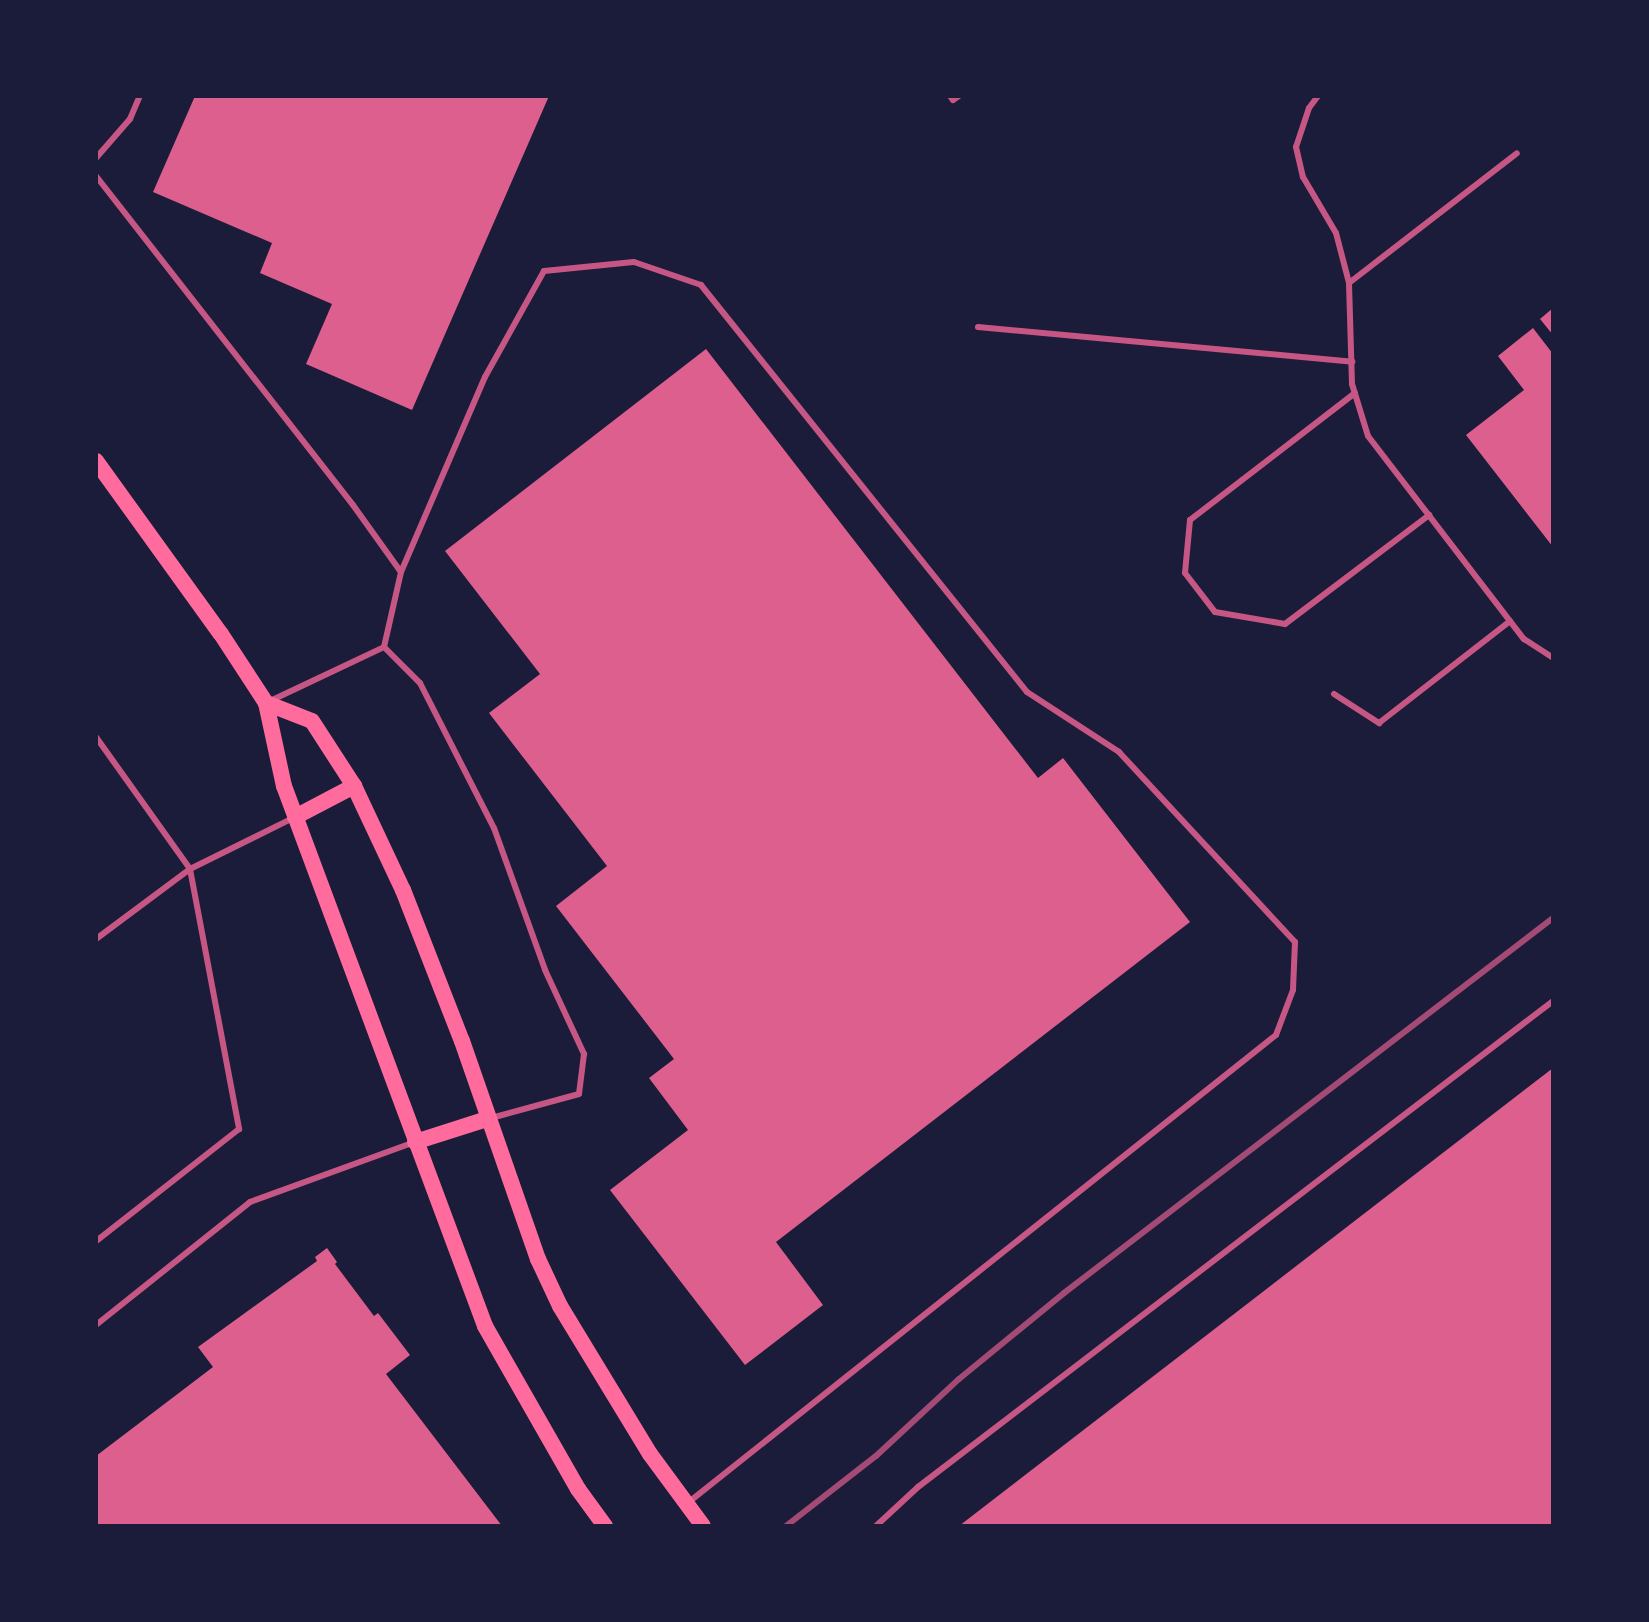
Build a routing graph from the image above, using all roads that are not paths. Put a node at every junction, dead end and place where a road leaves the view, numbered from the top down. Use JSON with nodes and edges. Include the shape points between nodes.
{"nodes":[{"id":1,"x":140,"y":96,"type":"edge"},
{"id":2,"x":950,"y":96,"type":"edge"},
{"id":3,"x":959,"y":96,"type":"edge"},
{"id":4,"x":1318,"y":96,"type":"edge"},
{"id":5,"x":1517,"y":153,"type":"dead end"},
{"id":6,"x":96,"y":158,"type":"edge"},
{"id":7,"x":96,"y":176,"type":"edge"},
{"id":8,"x":1349,"y":283,"type":"junction"},
{"id":9,"x":978,"y":327,"type":"dead end"},
{"id":10,"x":1352,"y":362,"type":"junction"},
{"id":11,"x":1355,"y":393,"type":"junction"},
{"id":12,"x":96,"y":461,"type":"edge"},
{"id":13,"x":1429,"y":515,"type":"junction"},
{"id":14,"x":401,"y":572,"type":"junction"},
{"id":15,"x":1510,"y":621,"type":"junction"},
{"id":16,"x":384,"y":647,"type":"junction"},
{"id":17,"x":1553,"y":658,"type":"edge"},
{"id":18,"x":1334,"y":694,"type":"dead end"},
{"id":19,"x":266,"y":703,"type":"junction"},
{"id":20,"x":96,"y":737,"type":"edge"},
{"id":21,"x":354,"y":786,"type":"junction"},
{"id":22,"x":295,"y":817,"type":"junction"},
{"id":23,"x":190,"y":869,"type":"junction"},
{"id":24,"x":96,"y":939,"type":"edge"},
{"id":25,"x":1553,"y":1001,"type":"edge"},
{"id":26,"x":487,"y":1119,"type":"junction"},
{"id":27,"x":415,"y":1142,"type":"junction"},
{"id":28,"x":96,"y":1241,"type":"edge"},
{"id":29,"x":96,"y":1325,"type":"edge"},
{"id":30,"x":687,"y":1504,"type":"junction"},
{"id":31,"x":605,"y":1526,"type":"edge"},
{"id":32,"x":703,"y":1526,"type":"edge"},
{"id":33,"x":876,"y":1526,"type":"edge"}],
"edges":[{"from":1,"to":6,"type":"lane","via":[[130,119]]},
{"from":2,"to":3,"type":"lane"},
{"from":4,"to":8,"type":"lane","via":[[1296,147],[1303,177],[1336,233]]},
{"from":5,"to":8,"type":"lane"},
{"from":7,"to":14,"type":"lane"},
{"from":8,"to":10,"type":"lane"},
{"from":9,"to":10,"type":"lane"},
{"from":10,"to":11,"type":"lane"},
{"from":11,"to":13,"type":"lane","via":[[1368,436]]},
{"from":11,"to":13,"type":"lane","via":[[1190,520],[1185,573],[1215,612],[1285,624]]},
{"from":12,"to":19,"type":"main road"},
{"from":13,"to":15,"type":"lane"},
{"from":14,"to":16,"type":"lane"},
{"from":14,"to":30,"type":"lane","via":[[485,377],[544,271],[634,262],[701,285],[1027,692],[1119,752],[1295,942],[1293,990],[1276,1035]]},
{"from":15,"to":17,"type":"lane","via":[[1524,639]]},
{"from":15,"to":18,"type":"lane","via":[[1379,723]]},
{"from":16,"to":19,"type":"lane"},
{"from":16,"to":26,"type":"lane","via":[[420,683],[494,828],[545,970],[584,1054],[579,1094]]},
{"from":19,"to":21,"type":"main road","via":[[312,721]]},
{"from":19,"to":22,"type":"main road"},
{"from":20,"to":23,"type":"lane"},
{"from":21,"to":22,"type":"main road"},
{"from":21,"to":26,"type":"main road","via":[[403,890]]},
{"from":22,"to":23,"type":"lane"},
{"from":22,"to":27,"type":"main road"},
{"from":23,"to":24,"type":"lane"},
{"from":23,"to":28,"type":"lane","via":[[239,1129]]},
{"from":25,"to":33,"type":"lane","via":[[918,1487]]},
{"from":26,"to":27,"type":"main road"},
{"from":26,"to":30,"type":"main road","via":[[560,1306],[650,1454]]},
{"from":27,"to":29,"type":"lane","via":[[250,1202]]},
{"from":27,"to":31,"type":"main road","via":[[485,1326],[578,1489]]},
{"from":30,"to":32,"type":"main road"}]}
